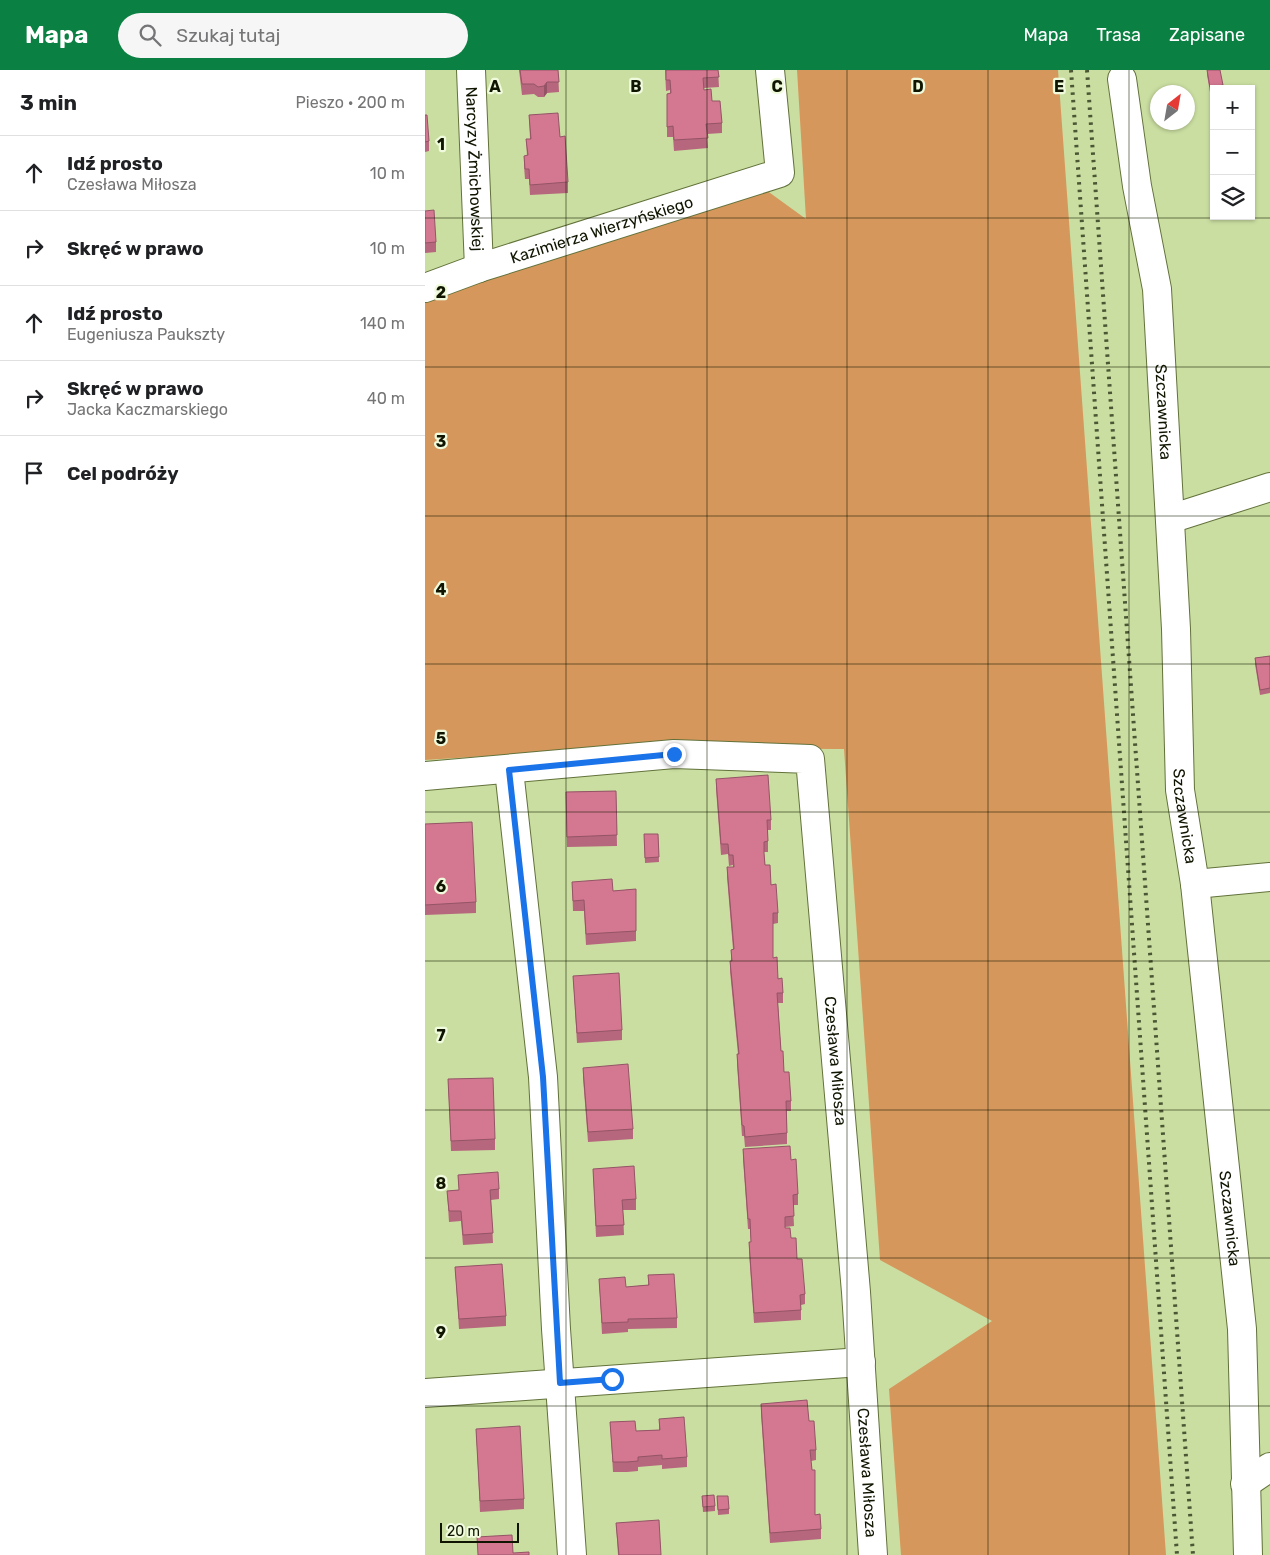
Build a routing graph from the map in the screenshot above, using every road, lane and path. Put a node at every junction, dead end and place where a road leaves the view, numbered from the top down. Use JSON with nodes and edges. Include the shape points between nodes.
{"nodes":[{"id":1,"x":471,"y":70,"type":"edge"},
{"id":2,"x":770,"y":70,"type":"edge"},
{"id":3,"x":1122,"y":79,"type":"dead end"},
{"id":4,"x":479,"y":268,"type":"junction"},
{"id":5,"x":425,"y":288,"type":"edge"},
{"id":6,"x":1270,"y":487,"type":"edge"},
{"id":7,"x":1170,"y":519,"type":"junction"},
{"id":8,"x":509,"y":770,"type":"junction"},
{"id":9,"x":425,"y":776,"type":"edge"},
{"id":10,"x":1270,"y":877,"type":"edge"},
{"id":11,"x":1195,"y":884,"type":"junction"},
{"id":12,"x":861,"y":1362,"type":"junction"},
{"id":13,"x":560,"y":1383,"type":"junction"},
{"id":14,"x":425,"y":1392,"type":"edge"},
{"id":15,"x":1270,"y":1467,"type":"edge"},
{"id":16,"x":1245,"y":1484,"type":"junction"},
{"id":17,"x":572,"y":1555,"type":"edge"},
{"id":18,"x":873,"y":1555,"type":"edge"},
{"id":19,"x":1248,"y":1555,"type":"edge"}],
"edges":[{"from":1,"to":4,"type":"street","name":"Narcyzy Żmichowskiej"},
{"from":2,"to":4,"type":"street","name":"Kazimierza Wierzyńskiego","via":[[780,173]]},
{"from":3,"to":7,"type":"street","name":"Szczawnicka","via":[[1137,186],[1157,289]]},
{"from":4,"to":5,"type":"street","name":"Kazimierza Wierzyńskiego"},
{"from":6,"to":7,"type":"street"},
{"from":7,"to":11,"type":"street","name":"Szczawnicka","via":[[1180,790]]},
{"from":8,"to":9,"type":"street"},
{"from":8,"to":12,"type":"street","name":"Czesława Miłosza","via":[[674,754],[810,759]]},
{"from":8,"to":13,"type":"street","via":[[543,1077]]},
{"from":10,"to":11,"type":"street"},
{"from":11,"to":16,"type":"street","name":"Szczawnicka","via":[[1242,1329]]},
{"from":12,"to":13,"type":"street"},
{"from":12,"to":18,"type":"street","name":"Czesława Miłosza"},
{"from":13,"to":14,"type":"street"},
{"from":13,"to":17,"type":"street"},
{"from":15,"to":16,"type":"street"},
{"from":16,"to":19,"type":"street","name":"Szczawnicka"}]}
